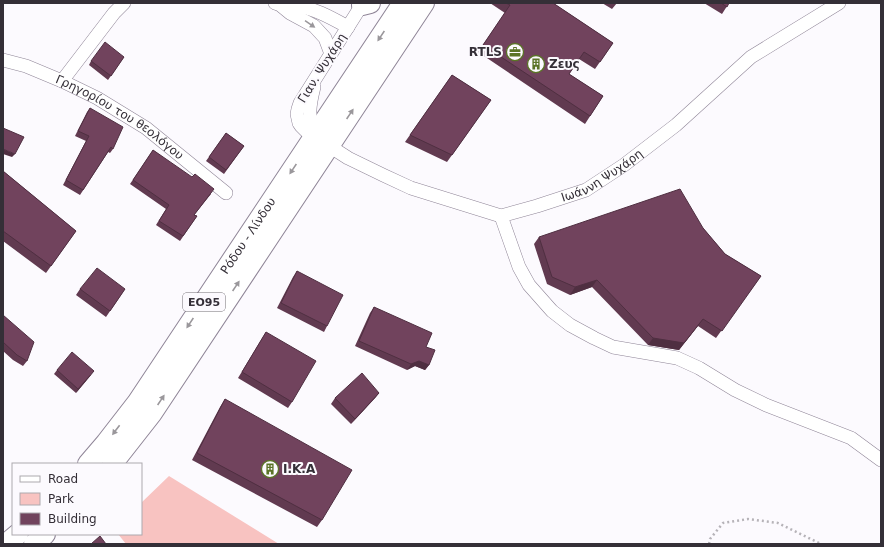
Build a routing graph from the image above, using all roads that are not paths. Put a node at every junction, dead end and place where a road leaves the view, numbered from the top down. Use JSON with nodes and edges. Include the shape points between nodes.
{"nodes":[{"id":1,"x":124,"y":3,"type":"edge"},
{"id":2,"x":403,"y":3,"type":"edge"},
{"id":3,"x":424,"y":3,"type":"edge"},
{"id":4,"x":839,"y":3,"type":"edge"},
{"id":5,"x":277,"y":4,"type":"edge"},
{"id":6,"x":365,"y":4,"type":"edge"},
{"id":7,"x":348,"y":27,"type":"junction"},
{"id":8,"x":330,"y":54,"type":"junction"},
{"id":9,"x":3,"y":60,"type":"edge"},
{"id":10,"x":62,"y":81,"type":"junction"},
{"id":11,"x":322,"y":141,"type":"junction"},
{"id":12,"x":226,"y":193,"type":"dead end"},
{"id":13,"x":501,"y":216,"type":"junction"},
{"id":14,"x":881,"y":460,"type":"edge"},
{"id":15,"x":89,"y":463,"type":"edge"},
{"id":16,"x":113,"y":463,"type":"edge"},
{"id":17,"x":17,"y":535,"type":"edge"},
{"id":18,"x":44,"y":535,"type":"edge"},
{"id":19,"x":6,"y":544,"type":"edge"},
{"id":20,"x":34,"y":544,"type":"edge"}],
"edges":[{"from":1,"to":10,"type":"street"},
{"from":2,"to":11,"type":"main road","name":"Ρόδου - Λίνδου","number":"ΕΟ95","one_way":true},
{"from":11,"to":3,"type":"main road","name":"Ρόδου - Λίνδου","number":"ΕΟ95","one_way":true},
{"from":4,"to":13,"type":"street","name":"Ιωάννη Ψυχάρη","via":[[751,57],[676,125],[586,190]]},
{"from":5,"to":7,"type":"street","via":[[292,4],[315,10]]},
{"from":5,"to":8,"type":"street","one_way":true,"via":[[314,26],[325,38]]},
{"from":6,"to":7,"type":"street","name":"Γιαν. Ψυχάρη"},
{"from":7,"to":8,"type":"street","name":"Γιαν. Ψυχάρη"},
{"from":8,"to":11,"type":"street","name":"Γιαν. Ψυχάρη","via":[[321,69],[309,110],[311,124]]},
{"from":9,"to":10,"type":"street","name":"Γρηγορίου του θεολόγου","via":[[26,66]]},
{"from":10,"to":12,"type":"street","name":"Γρηγορίου του θεολόγου","via":[[97,98],[146,128]]},
{"from":11,"to":13,"type":"street","via":[[354,161],[411,188]]},
{"from":11,"to":15,"type":"main road","name":"Ρόδου - Λίνδου","number":"ΕΟ95","one_way":true,"via":[[137,402]]},
{"from":16,"to":11,"type":"main road","name":"Ρόδου - Λίνδου","number":"ΕΟ95","one_way":true,"via":[[152,413]]},
{"from":13,"to":14,"type":"street","via":[[529,285],[552,311],[570,325],[613,347],[677,358],[766,405],[851,438]]},
{"from":17,"to":19,"type":"main road"},
{"from":18,"to":20,"type":"main road"}]}
